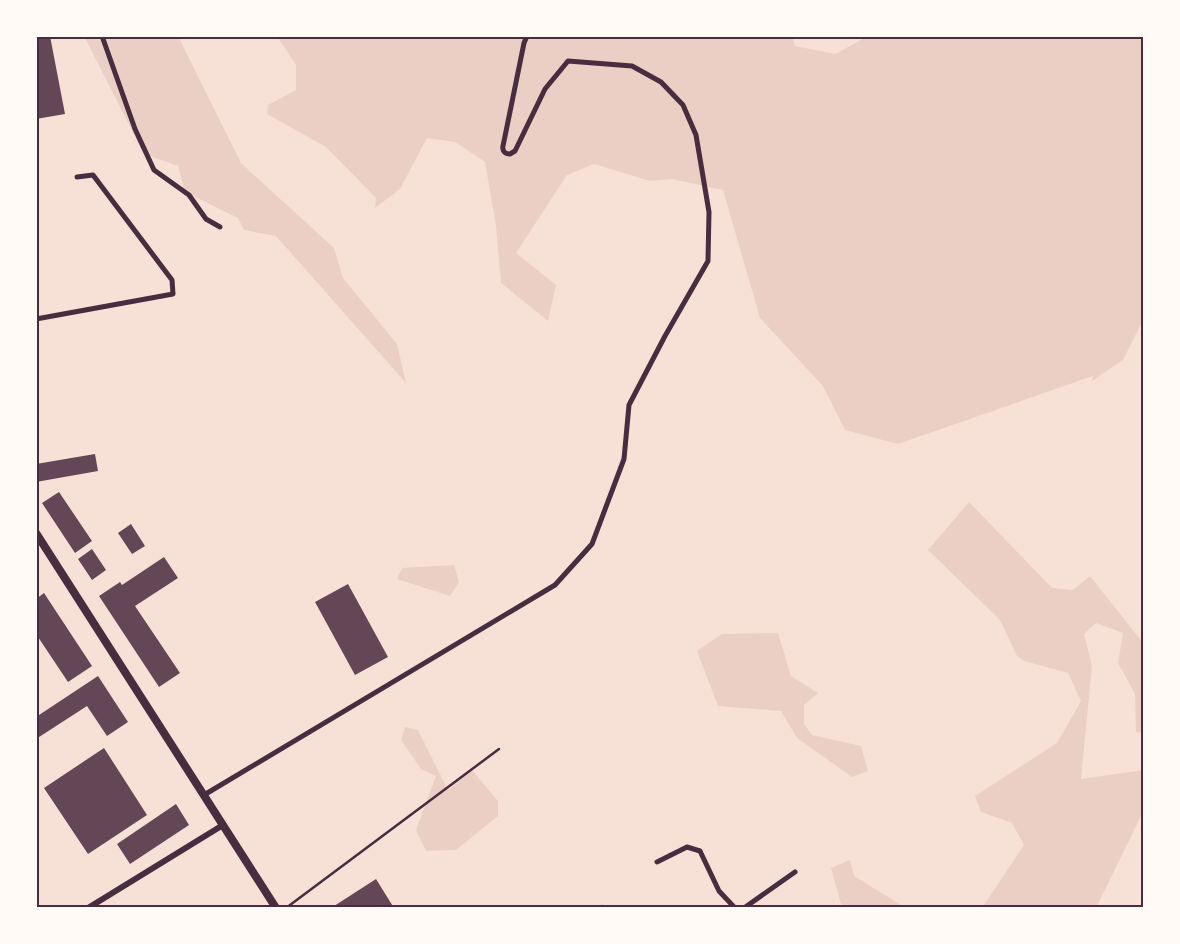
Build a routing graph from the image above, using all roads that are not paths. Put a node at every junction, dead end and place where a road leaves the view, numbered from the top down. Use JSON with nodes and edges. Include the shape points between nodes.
{"nodes":[{"id":1,"x":102,"y":36,"type":"edge"},
{"id":2,"x":527,"y":36,"type":"edge"},
{"id":3,"x":78,"y":177,"type":"dead end"},
{"id":4,"x":220,"y":226,"type":"dead end"},
{"id":5,"x":36,"y":319,"type":"edge"},
{"id":6,"x":36,"y":533,"type":"edge"},
{"id":7,"x":36,"y":544,"type":"edge"},
{"id":8,"x":47,"y":549,"type":"junction"},
{"id":9,"x":499,"y":749,"type":"dead end"},
{"id":10,"x":204,"y":795,"type":"junction"},
{"id":11,"x":223,"y":825,"type":"junction"},
{"id":12,"x":657,"y":862,"type":"dead end"},
{"id":13,"x":795,"y":872,"type":"dead end"},
{"id":14,"x":88,"y":908,"type":"edge"},
{"id":15,"x":276,"y":908,"type":"edge"},
{"id":16,"x":286,"y":908,"type":"edge"},
{"id":17,"x":735,"y":908,"type":"edge"},
{"id":18,"x":744,"y":908,"type":"edge"}],
"edges":[{"from":1,"to":4,"type":"street","via":[[135,129],[154,170],[189,195],[206,219]]},
{"from":2,"to":10,"type":"street","via":[[503,148],[506,153],[515,151],[545,89],[568,61],[632,66],[661,82],[683,105],[696,135],[709,212],[708,261],[629,404],[624,459],[592,544],[555,585]]},
{"from":3,"to":5,"type":"street","via":[[93,175],[172,280],[173,294]]},
{"from":6,"to":8,"type":"main road"},
{"from":7,"to":8,"type":"street"},
{"from":8,"to":10,"type":"main road"},
{"from":9,"to":16,"type":"lane"},
{"from":10,"to":11,"type":"main road"},
{"from":11,"to":14,"type":"street"},
{"from":11,"to":15,"type":"main road"},
{"from":12,"to":17,"type":"street","via":[[687,847],[700,851],[719,891]]},
{"from":13,"to":18,"type":"street"}]}
